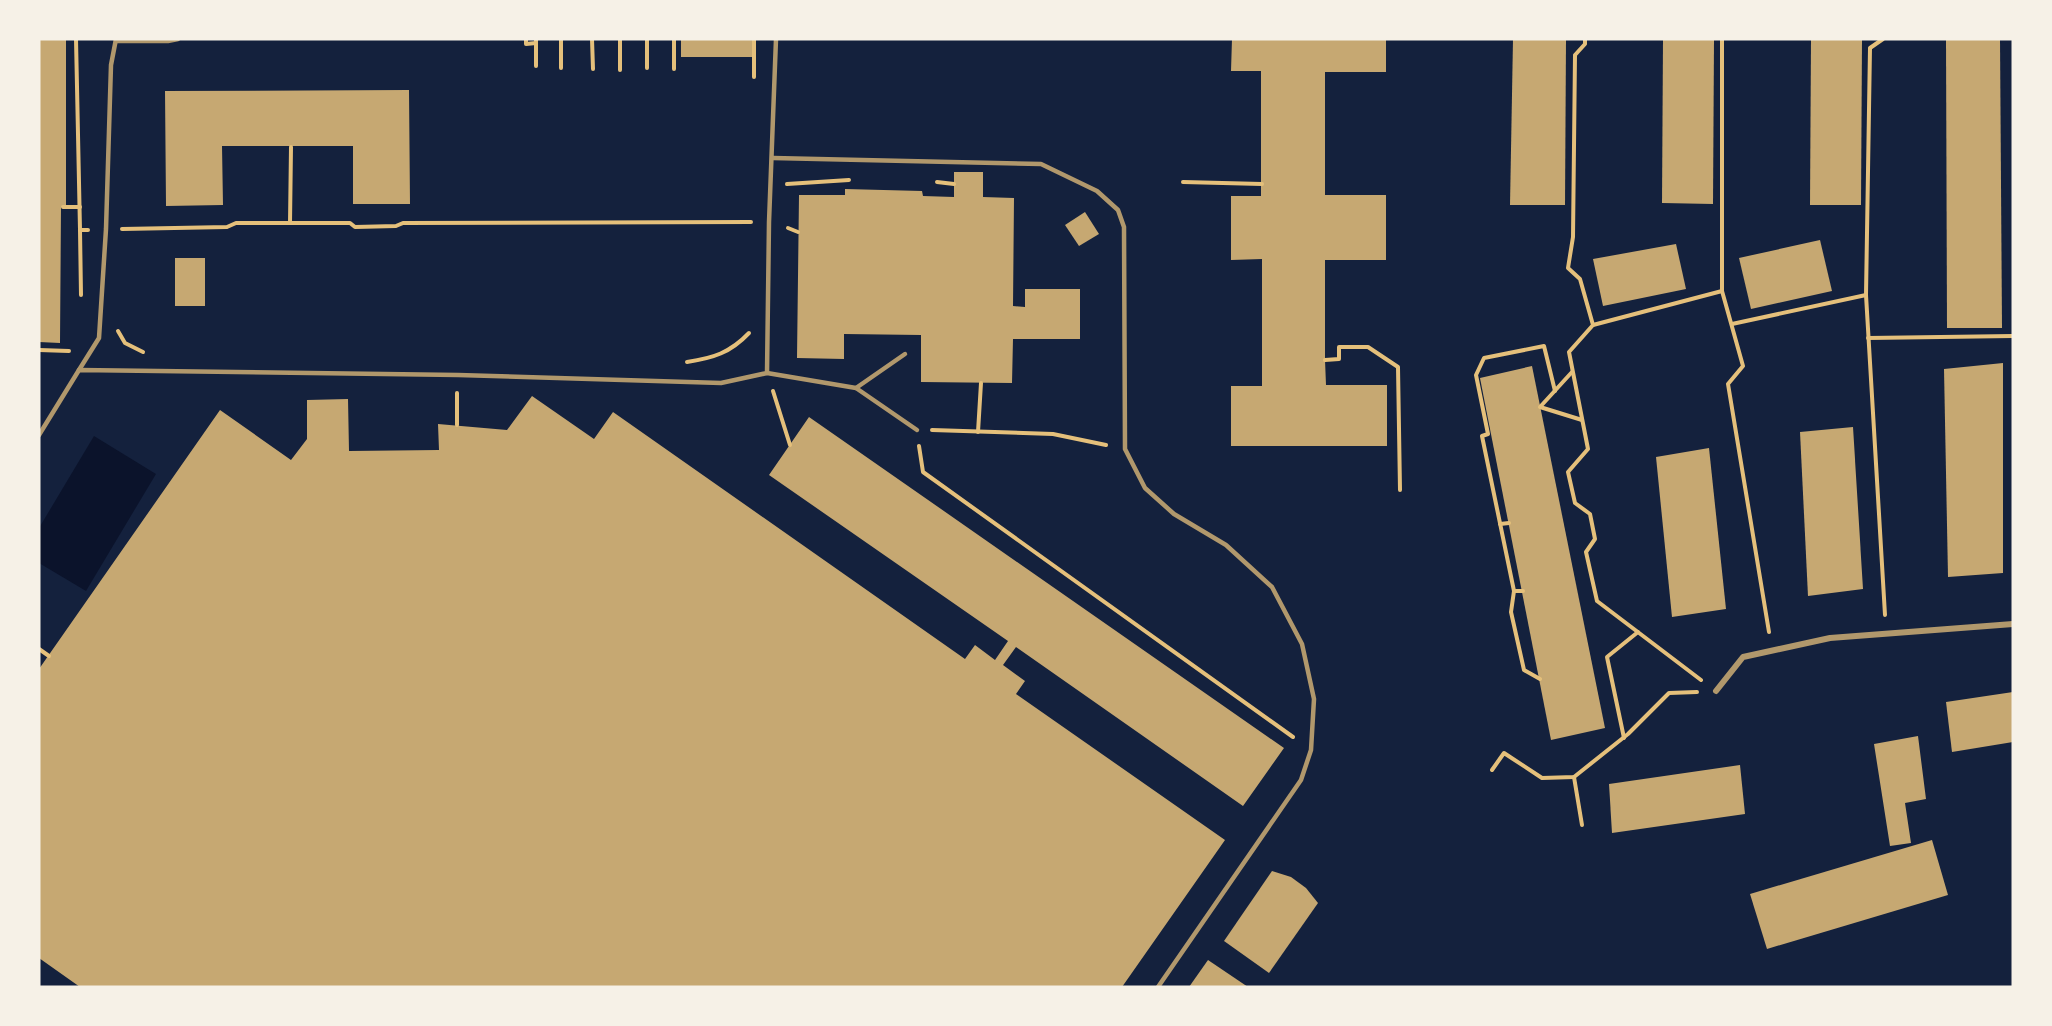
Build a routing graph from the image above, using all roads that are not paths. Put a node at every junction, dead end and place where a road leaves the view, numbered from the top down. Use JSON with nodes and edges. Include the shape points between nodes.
{"nodes":[{"id":1,"x":178,"y":39,"type":"edge"},
{"id":2,"x":776,"y":39,"type":"edge"},
{"id":3,"x":116,"y":40,"type":"edge"},
{"id":4,"x":773,"y":158,"type":"junction"},
{"id":5,"x":905,"y":354,"type":"dead end"},
{"id":6,"x":79,"y":370,"type":"junction"},
{"id":7,"x":767,"y":373,"type":"junction"},
{"id":8,"x":856,"y":388,"type":"junction"},
{"id":9,"x":917,"y":430,"type":"road end"},
{"id":10,"x":39,"y":435,"type":"edge"},
{"id":11,"x":2013,"y":624,"type":"edge"},
{"id":12,"x":1716,"y":691,"type":"road end"},
{"id":13,"x":1158,"y":987,"type":"edge"}],
"edges":[{"from":1,"to":3,"type":"lane"},
{"from":2,"to":4,"type":"lane"},
{"from":3,"to":6,"type":"lane","via":[[111,65],[99,338]]},
{"from":4,"to":7,"type":"lane"},
{"from":4,"to":13,"type":"lane","via":[[1041,164],[1097,191],[1118,210],[1124,227],[1125,449],[1145,488],[1174,514],[1226,545],[1272,587],[1302,644],[1314,699],[1311,750],[1301,780]]},
{"from":5,"to":8,"type":"lane"},
{"from":6,"to":7,"type":"lane","via":[[721,383]]},
{"from":6,"to":10,"type":"lane"},
{"from":7,"to":8,"type":"lane"},
{"from":8,"to":9,"type":"lane"},
{"from":11,"to":12,"type":"street","via":[[1830,638],[1743,657]]}]}
